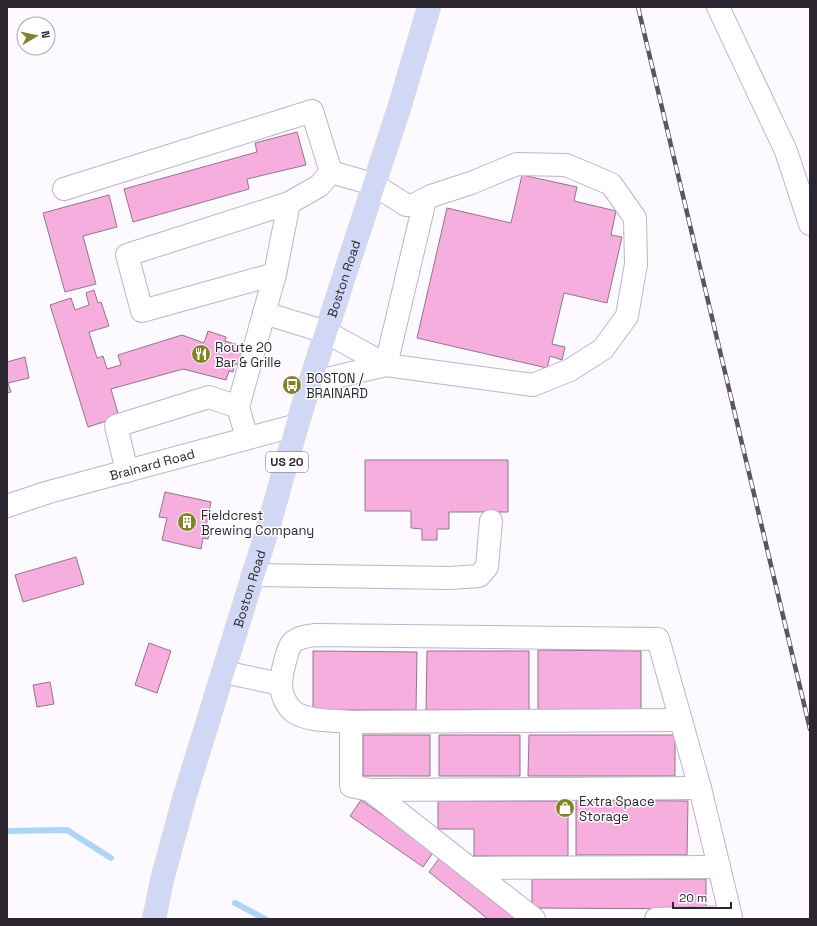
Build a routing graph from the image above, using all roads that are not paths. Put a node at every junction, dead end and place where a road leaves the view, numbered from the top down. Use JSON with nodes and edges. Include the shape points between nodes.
{"nodes":[{"id":1,"x":429,"y":7,"type":"edge"},
{"id":2,"x":718,"y":7,"type":"edge"},
{"id":3,"x":331,"y":172,"type":"junction"},
{"id":4,"x":373,"y":184,"type":"junction"},
{"id":5,"x":64,"y":189,"type":"dead end"},
{"id":6,"x":425,"y":200,"type":"junction"},
{"id":7,"x":289,"y":203,"type":"junction"},
{"id":8,"x":810,"y":224,"type":"edge"},
{"id":9,"x":275,"y":274,"type":"junction"},
{"id":10,"x":264,"y":313,"type":"junction"},
{"id":11,"x":326,"y":332,"type":"junction"},
{"id":12,"x":386,"y":365,"type":"junction"},
{"id":13,"x":310,"y":383,"type":"junction"},
{"id":14,"x":238,"y":406,"type":"junction"},
{"id":15,"x":297,"y":425,"type":"junction"},
{"id":16,"x":247,"y":438,"type":"junction"},
{"id":17,"x":127,"y":471,"type":"junction"},
{"id":18,"x":7,"y":506,"type":"edge"},
{"id":19,"x":491,"y":521,"type":"dead end"},
{"id":20,"x":253,"y":575,"type":"junction"},
{"id":21,"x":223,"y":672,"type":"junction"},
{"id":22,"x":281,"y":684,"type":"junction"},
{"id":23,"x":681,"y":720,"type":"junction"},
{"id":24,"x":350,"y":722,"type":"junction"},
{"id":25,"x":700,"y":788,"type":"junction"},
{"id":26,"x":370,"y":790,"type":"junction"},
{"id":27,"x":719,"y":867,"type":"junction"},
{"id":28,"x":469,"y":868,"type":"junction"},
{"id":29,"x":154,"y":919,"type":"edge"},
{"id":30,"x":534,"y":919,"type":"edge"},
{"id":31,"x":656,"y":919,"type":"edge"}],
"edges":[{"from":1,"to":4,"type":"main road","name":"Boston Road","number":"US 20"},
{"from":2,"to":8,"type":"street","via":[[786,151]]},
{"from":3,"to":4,"type":"street"},
{"from":3,"to":5,"type":"street","via":[[312,111]]},
{"from":3,"to":7,"type":"street","via":[[319,186]]},
{"from":4,"to":6,"type":"street","via":[[406,205],[414,205]]},
{"from":4,"to":11,"type":"main road","name":"Boston Road","number":"US 20"},
{"from":6,"to":12,"type":"street"},
{"from":6,"to":12,"type":"street","via":[[517,164],[566,165],[611,184],[635,218],[636,264],[627,316],[603,349],[570,370],[532,385]]},
{"from":7,"to":9,"type":"street"},
{"from":7,"to":9,"type":"street","via":[[126,255],[142,311]]},
{"from":9,"to":10,"type":"street"},
{"from":10,"to":11,"type":"street"},
{"from":10,"to":14,"type":"street"},
{"from":11,"to":12,"type":"street"},
{"from":11,"to":13,"type":"main road","name":"Boston Road","number":"US 20"},
{"from":12,"to":13,"type":"street"},
{"from":13,"to":15,"type":"main road","name":"Boston Road","number":"US 20"},
{"from":14,"to":16,"type":"street"},
{"from":14,"to":17,"type":"street","via":[[209,397],[116,426]]},
{"from":15,"to":16,"type":"street","name":"Brainard Road"},
{"from":15,"to":20,"type":"main road","name":"Boston Road","number":"US 20"},
{"from":16,"to":17,"type":"street","name":"Brainard Road"},
{"from":17,"to":18,"type":"street","name":"Brainard Road"},
{"from":19,"to":20,"type":"street","via":[[487,567],[479,576],[450,578]]},
{"from":20,"to":21,"type":"main road","name":"Boston Road","number":"US 20"},
{"from":21,"to":22,"type":"street"},
{"from":21,"to":29,"type":"main road","name":"Boston Road","number":"US 20","via":[[185,795]]},
{"from":22,"to":23,"type":"street","via":[[288,650],[293,642],[302,637],[315,635],[658,639]]},
{"from":22,"to":24,"type":"street","via":[[284,700],[292,711],[304,718]]},
{"from":23,"to":24,"type":"street"},
{"from":23,"to":25,"type":"street"},
{"from":24,"to":26,"type":"street","via":[[351,786]]},
{"from":25,"to":26,"type":"street"},
{"from":25,"to":27,"type":"street"},
{"from":26,"to":28,"type":"street"},
{"from":27,"to":28,"type":"street"},
{"from":27,"to":31,"type":"street","via":[[731,917]]},
{"from":28,"to":30,"type":"street"}]}
